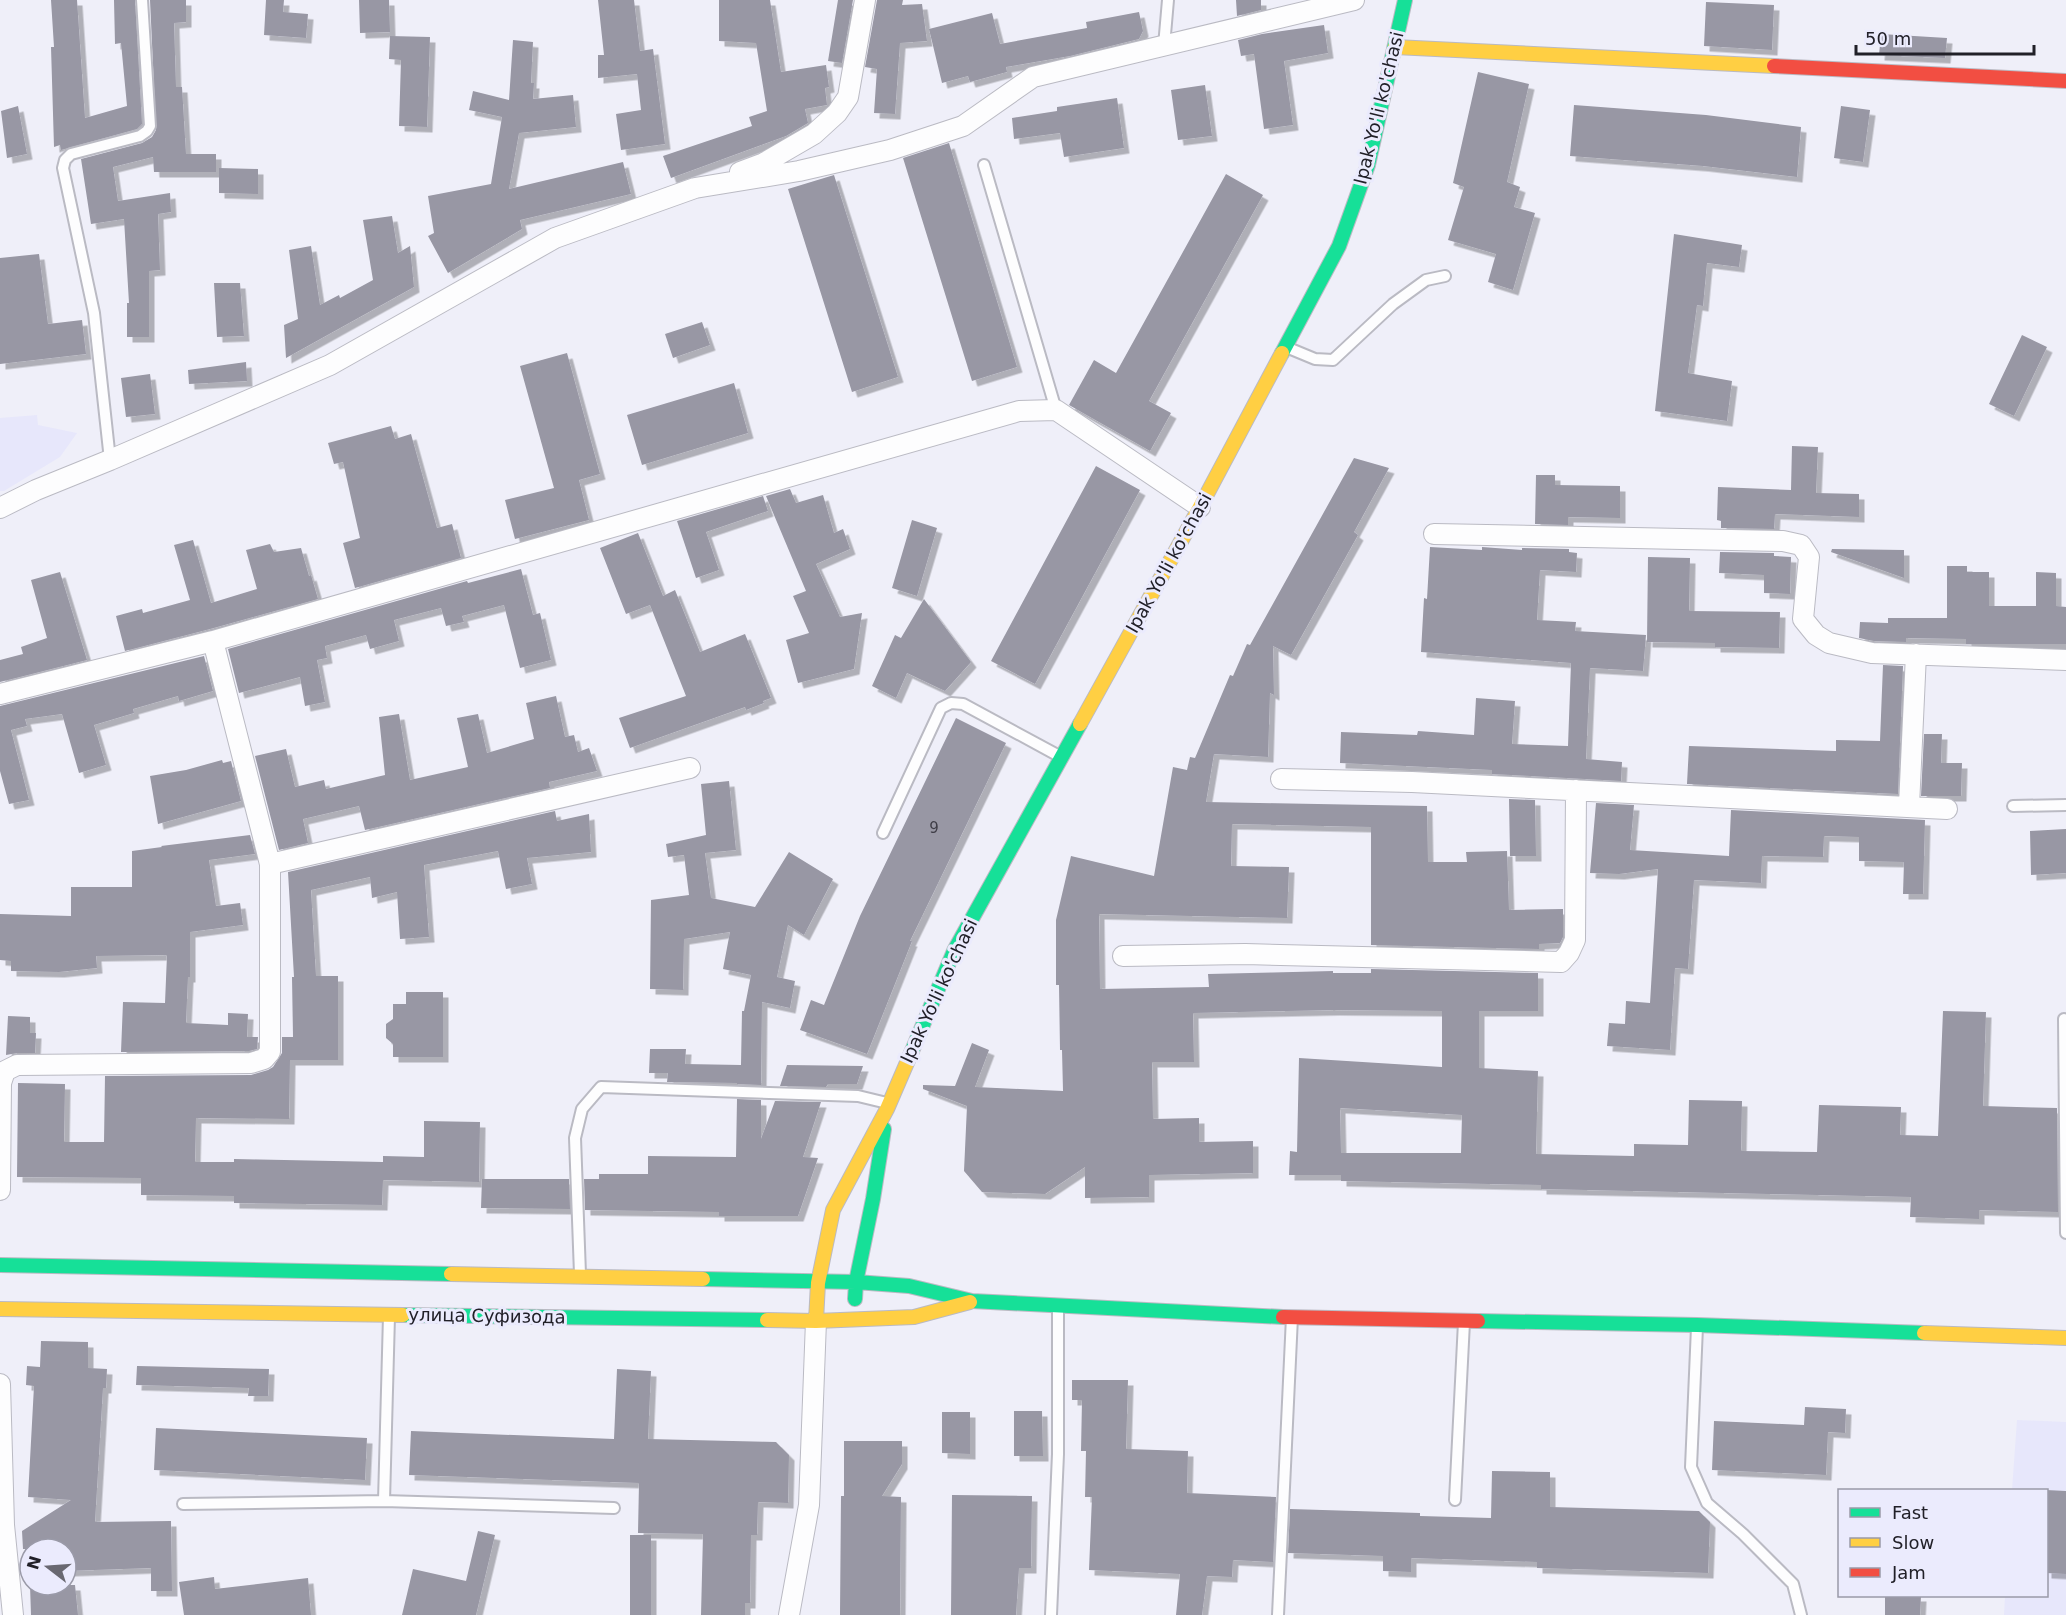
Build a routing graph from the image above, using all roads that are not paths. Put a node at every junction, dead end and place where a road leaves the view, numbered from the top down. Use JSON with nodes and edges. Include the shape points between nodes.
{"nodes":[{"id":1,"x":142,"y":0,"type":"edge"},
{"id":2,"x":865,"y":0,"type":"edge"},
{"id":3,"x":1168,"y":0,"type":"edge"},
{"id":4,"x":1354,"y":0,"type":"edge"},
{"id":5,"x":1405,"y":0,"type":"edge"},
{"id":6,"x":1164,"y":46,"type":"junction"},
{"id":7,"x":1395,"y":47,"type":"junction"},
{"id":8,"x":2066,"y":81,"type":"edge"},
{"id":9,"x":984,"y":165,"type":"dead end"},
{"id":10,"x":695,"y":188,"type":"junction"},
{"id":11,"x":1445,"y":276,"type":"dead end"},
{"id":12,"x":1286,"y":346,"type":"junction"},
{"id":13,"x":1056,"y":410,"type":"junction"},
{"id":14,"x":110,"y":460,"type":"junction"},
{"id":15,"x":1200,"y":507,"type":"junction"},
{"id":16,"x":0,"y":508,"type":"edge"},
{"id":17,"x":1434,"y":534,"type":"dead end"},
{"id":18,"x":213,"y":641,"type":"junction"},
{"id":19,"x":1916,"y":654,"type":"junction"},
{"id":20,"x":2066,"y":660,"type":"edge"},
{"id":21,"x":0,"y":694,"type":"edge"},
{"id":22,"x":1061,"y":757,"type":"junction"},
{"id":23,"x":690,"y":768,"type":"dead end"},
{"id":24,"x":1281,"y":779,"type":"dead end"},
{"id":25,"x":1576,"y":790,"type":"junction"},
{"id":26,"x":1909,"y":806,"type":"junction"},
{"id":27,"x":2013,"y":806,"type":"dead end"},
{"id":28,"x":2066,"y":806,"type":"edge"},
{"id":29,"x":1947,"y":809,"type":"dead end"},
{"id":30,"x":883,"y":833,"type":"dead end"},
{"id":31,"x":270,"y":864,"type":"junction"},
{"id":32,"x":1123,"y":956,"type":"dead end"},
{"id":33,"x":2064,"y":1019,"type":"dead end"},
{"id":34,"x":888,"y":1106,"type":"junction"},
{"id":35,"x":0,"y":1190,"type":"edge"},
{"id":36,"x":2066,"y":1233,"type":"edge"},
{"id":37,"x":0,"y":1265,"type":"edge"},
{"id":38,"x":580,"y":1278,"type":"junction"},
{"id":39,"x":856,"y":1282,"type":"junction"},
{"id":40,"x":818,"y":1283,"type":"junction"},
{"id":41,"x":972,"y":1301,"type":"junction"},
{"id":42,"x":1058,"y":1305,"type":"junction"},
{"id":43,"x":0,"y":1309,"type":"edge"},
{"id":44,"x":389,"y":1314,"type":"junction"},
{"id":45,"x":1292,"y":1317,"type":"junction"},
{"id":46,"x":853,"y":1320,"type":"junction"},
{"id":47,"x":816,"y":1321,"type":"junction"},
{"id":48,"x":1464,"y":1321,"type":"junction"},
{"id":49,"x":1697,"y":1325,"type":"junction"},
{"id":50,"x":2066,"y":1338,"type":"edge"},
{"id":51,"x":0,"y":1384,"type":"edge"},
{"id":52,"x":1455,"y":1500,"type":"dead end"},
{"id":53,"x":384,"y":1501,"type":"junction"},
{"id":54,"x":183,"y":1504,"type":"dead end"},
{"id":55,"x":614,"y":1508,"type":"dead end"},
{"id":56,"x":13,"y":1615,"type":"edge"},
{"id":57,"x":789,"y":1615,"type":"edge"},
{"id":58,"x":1051,"y":1615,"type":"edge"},
{"id":59,"x":1278,"y":1615,"type":"edge"},
{"id":60,"x":1801,"y":1615,"type":"edge"}],
"edges":[{"from":1,"to":14,"type":"lane","via":[[150,126],[140,136],[72,154],[63,168],[94,313]]},
{"from":2,"to":10,"type":"street","via":[[848,97],[837,113],[814,134],[764,163]]},
{"from":3,"to":6,"type":"lane"},
{"from":4,"to":6,"type":"street"},
{"from":5,"to":7,"type":"main road","name":"Ipak Yo'li ko'chasi"},
{"from":6,"to":10,"type":"street","via":[[1033,77],[963,126],[890,150],[799,171]]},
{"from":7,"to":8,"type":"main road"},
{"from":7,"to":12,"type":"main road","name":"Ipak Yo'li ko'chasi","via":[[1368,165],[1354,206],[1339,246]]},
{"from":9,"to":13,"type":"lane"},
{"from":10,"to":14,"type":"street","via":[[555,238],[330,364]]},
{"from":11,"to":12,"type":"lane","via":[[1426,280],[1393,304],[1333,360],[1315,359]]},
{"from":12,"to":15,"type":"main road","name":"Ipak Yo'li ko'chasi"},
{"from":13,"to":15,"type":"street"},
{"from":13,"to":18,"type":"street","via":[[1019,411]]},
{"from":14,"to":16,"type":"street"},
{"from":15,"to":22,"type":"main road","name":"Ipak Yo'li ko'chasi"},
{"from":17,"to":19,"type":"street","via":[[1801,544],[1809,556],[1803,619],[1816,635],[1829,643],[1872,653]]},
{"from":18,"to":21,"type":"street"},
{"from":18,"to":31,"type":"street"},
{"from":19,"to":20,"type":"street"},
{"from":19,"to":26,"type":"street"},
{"from":22,"to":30,"type":"lane","via":[[963,704],[951,703],[941,708]]},
{"from":22,"to":34,"type":"main road","name":"Ipak Yo'li ko'chasi","via":[[954,951]]},
{"from":23,"to":31,"type":"street"},
{"from":24,"to":25,"type":"street"},
{"from":25,"to":26,"type":"street"},
{"from":25,"to":32,"type":"street","via":[[1575,940],[1561,962],[1245,954]]},
{"from":26,"to":29,"type":"street"},
{"from":27,"to":28,"type":"lane"},
{"from":31,"to":35,"type":"street","via":[[270,1052],[264,1059],[250,1063],[17,1065],[5,1071]]},
{"from":33,"to":36,"type":"lane"},
{"from":34,"to":38,"type":"lane","via":[[858,1096],[601,1087],[582,1109],[575,1138]]},
{"from":34,"to":39,"type":"main road","name":"Ipak Yo'li ko'chasi"},
{"from":34,"to":40,"type":"main road","name":"Ipak Yo'li ko'chasi","via":[[833,1210]]},
{"from":37,"to":38,"type":"main road"},
{"from":38,"to":40,"type":"main road"},
{"from":39,"to":40,"type":"main road"},
{"from":39,"to":41,"type":"main road","via":[[909,1286]]},
{"from":39,"to":46,"type":"main road","name":"Ipak Yo'li ko'chasi"},
{"from":40,"to":47,"type":"main road","name":"Ipak Yo'li ko'chasi"},
{"from":41,"to":42,"type":"main road"},
{"from":41,"to":46,"type":"main road","name":"улица Суфизода","via":[[914,1317]]},
{"from":42,"to":45,"type":"main road"},
{"from":42,"to":58,"type":"lane","via":[[1058,1454]]},
{"from":43,"to":44,"type":"main road","name":"улица Суфизода"},
{"from":44,"to":47,"type":"main road","name":"улица Суфизода"},
{"from":44,"to":53,"type":"lane"},
{"from":45,"to":48,"type":"main road"},
{"from":45,"to":59,"type":"lane"},
{"from":46,"to":47,"type":"main road","name":"улица Суфизода"},
{"from":47,"to":57,"type":"street","via":[[809,1505]]},
{"from":48,"to":49,"type":"main road"},
{"from":48,"to":52,"type":"lane"},
{"from":49,"to":50,"type":"main road"},
{"from":49,"to":60,"type":"lane","via":[[1692,1467],[1707,1503],[1793,1584]]},
{"from":51,"to":56,"type":"street","via":[[4,1525]]},
{"from":53,"to":54,"type":"lane"},
{"from":53,"to":55,"type":"lane"}]}
